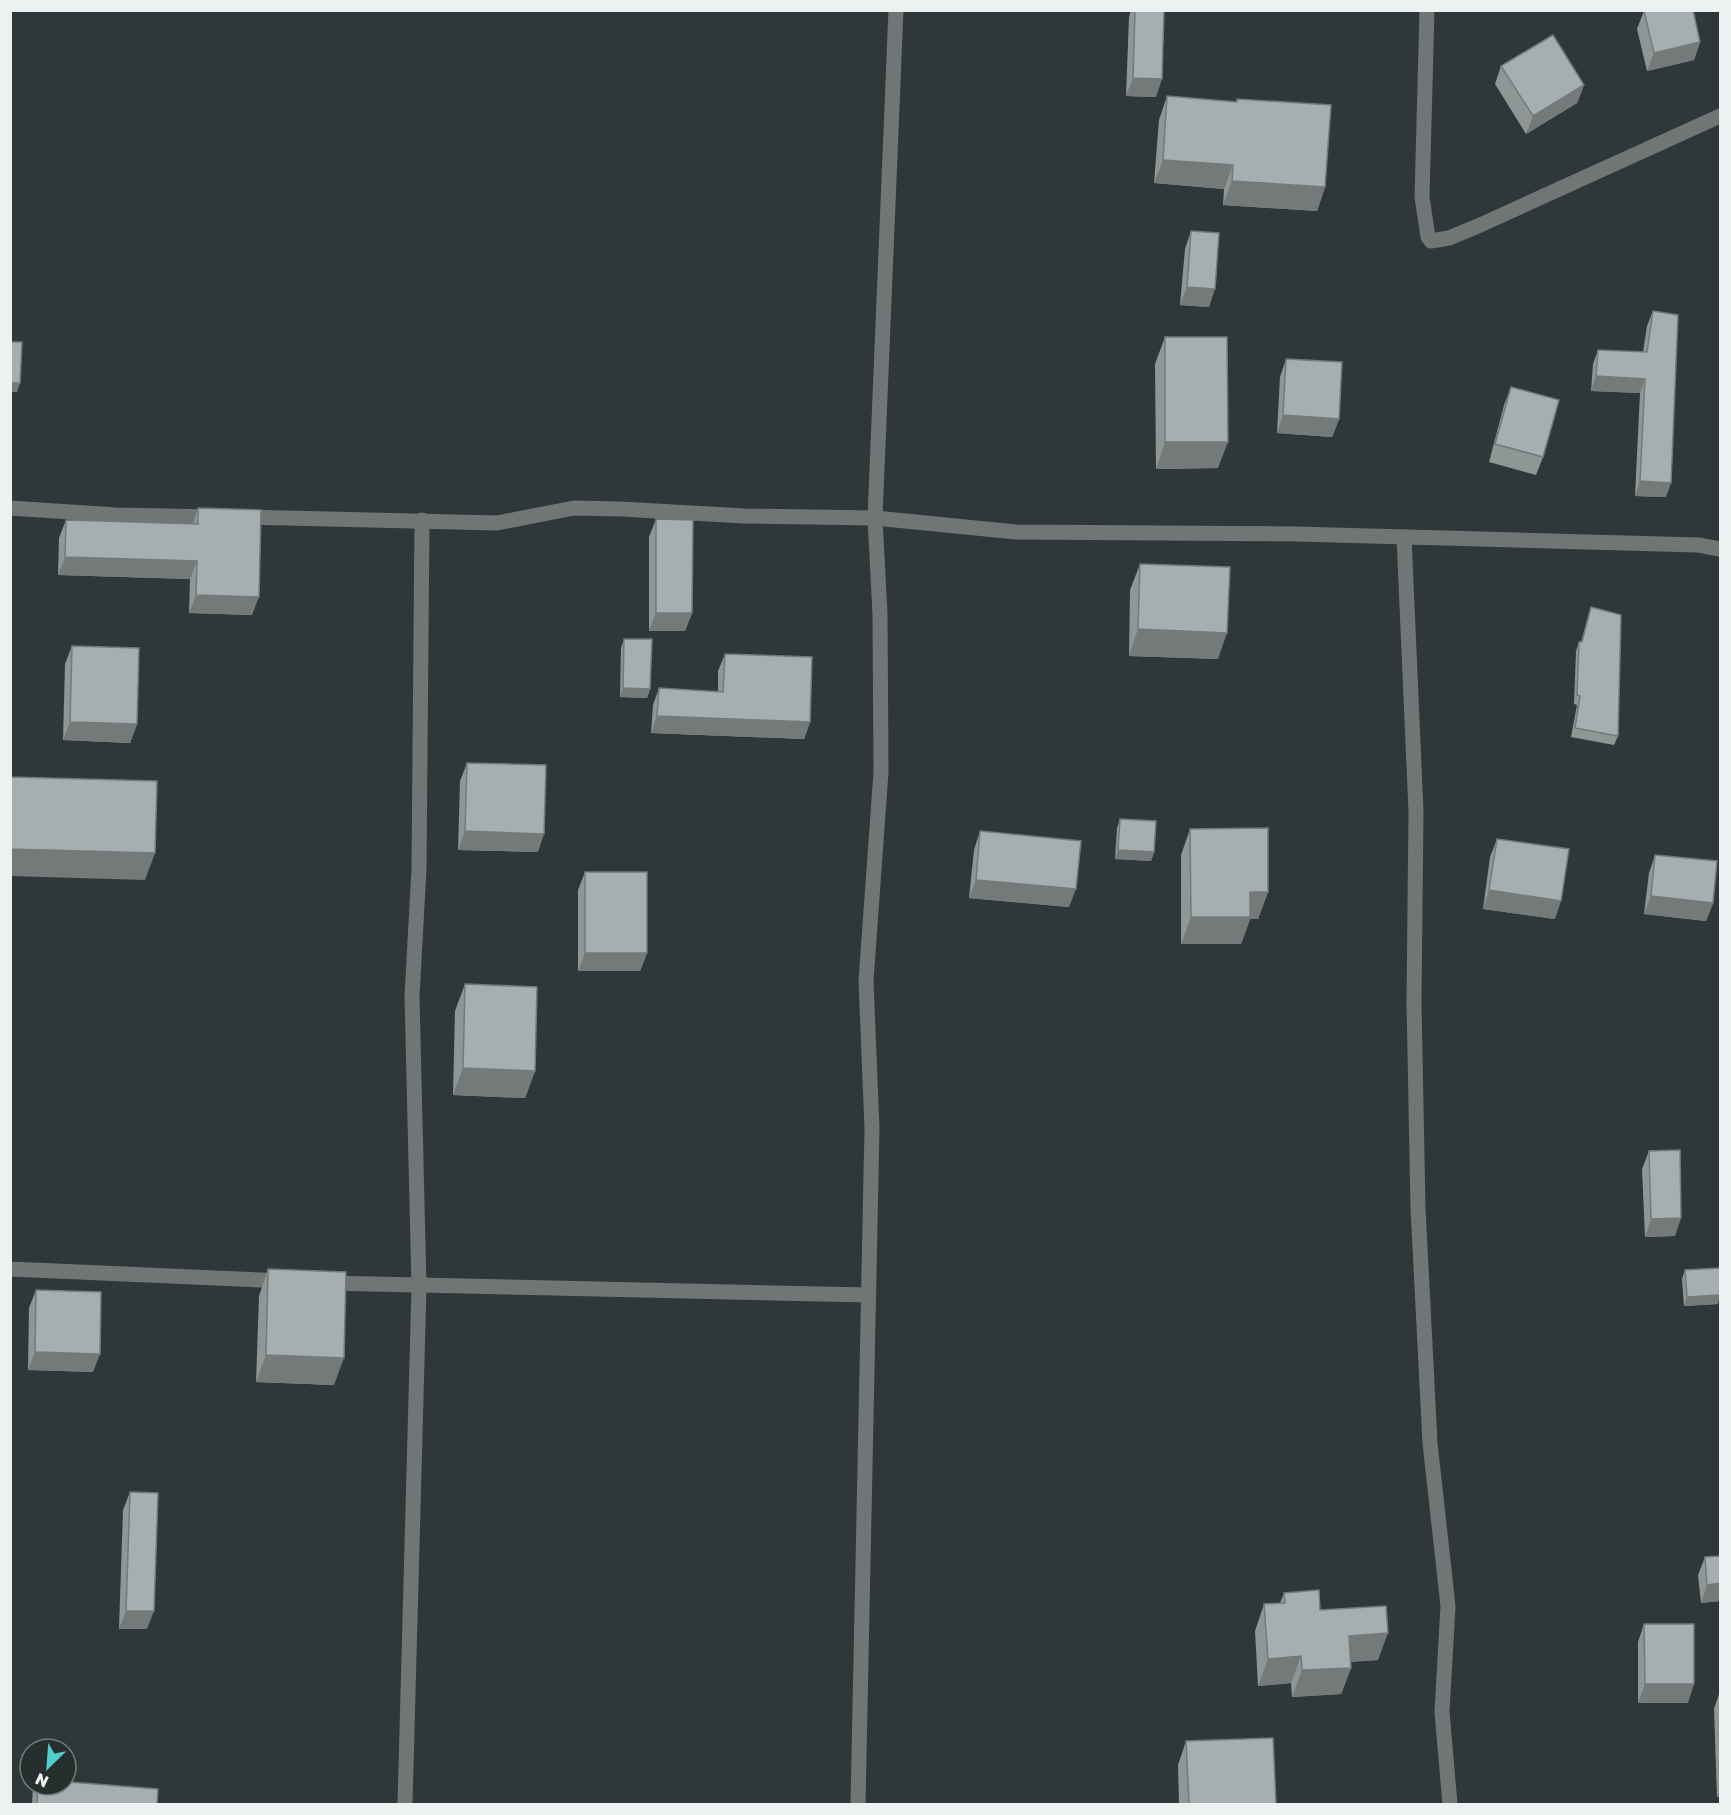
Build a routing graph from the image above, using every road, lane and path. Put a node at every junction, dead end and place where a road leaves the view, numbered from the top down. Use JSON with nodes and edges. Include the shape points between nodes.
{"nodes":[{"id":1,"x":896,"y":10,"type":"edge"},
{"id":2,"x":1427,"y":10,"type":"edge"},
{"id":3,"x":1720,"y":116,"type":"edge"},
{"id":4,"x":10,"y":508,"type":"edge"},
{"id":5,"x":875,"y":518,"type":"junction"},
{"id":6,"x":422,"y":520,"type":"junction"},
{"id":7,"x":1404,"y":537,"type":"junction"},
{"id":8,"x":1720,"y":549,"type":"edge"},
{"id":9,"x":10,"y":1269,"type":"edge"},
{"id":10,"x":419,"y":1287,"type":"junction"},
{"id":11,"x":869,"y":1295,"type":"junction"},
{"id":12,"x":405,"y":1804,"type":"edge"},
{"id":13,"x":858,"y":1804,"type":"edge"},
{"id":14,"x":1450,"y":1804,"type":"edge"}],
"edges":[{"from":1,"to":5,"type":"street"},
{"from":2,"to":3,"type":"street","via":[[1422,197],[1431,241],[1489,222]]},
{"from":4,"to":6,"type":"street","via":[[116,515]]},
{"from":5,"to":6,"type":"street","via":[[574,508],[497,524]]},
{"from":5,"to":7,"type":"street","via":[[1016,532]]},
{"from":5,"to":11,"type":"street","via":[[880,614],[880,772],[866,981],[872,1128]]},
{"from":6,"to":10,"type":"street","via":[[419,869],[412,996]]},
{"from":7,"to":8,"type":"street","via":[[1698,545]]},
{"from":7,"to":14,"type":"street","via":[[1416,811],[1414,1002],[1419,1232],[1430,1443],[1448,1606],[1442,1712]]},
{"from":9,"to":10,"type":"street"},
{"from":10,"to":11,"type":"street"},
{"from":10,"to":12,"type":"street"},
{"from":11,"to":13,"type":"street"}]}
